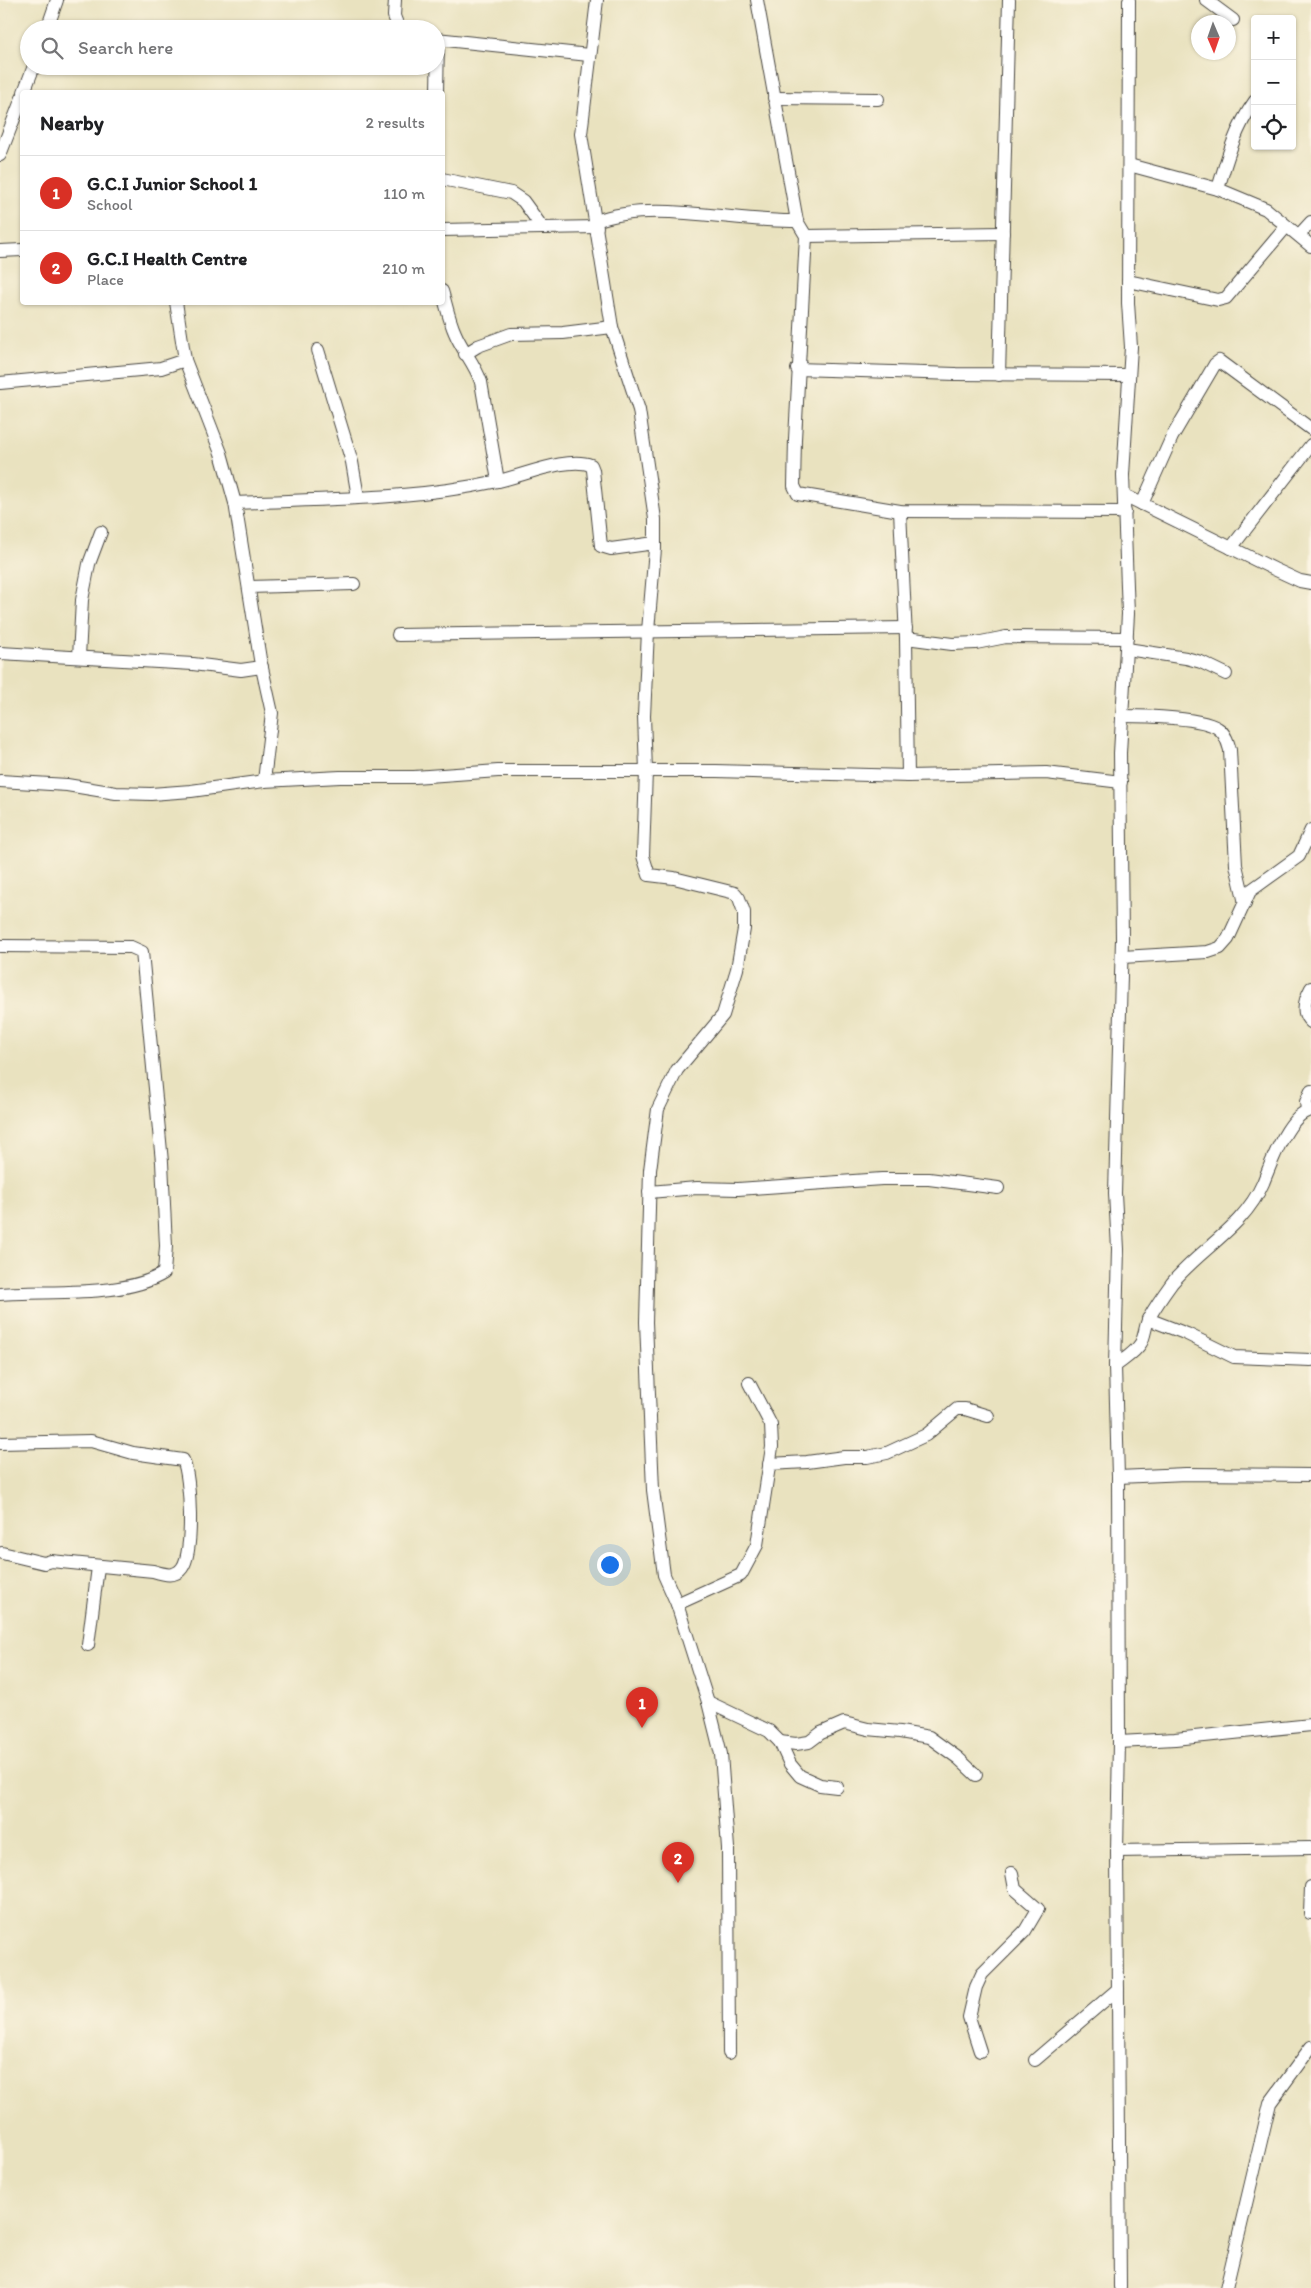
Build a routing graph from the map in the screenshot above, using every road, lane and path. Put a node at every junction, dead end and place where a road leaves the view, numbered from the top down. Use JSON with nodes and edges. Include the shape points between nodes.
{"nodes":[{"id":1,"x":57,"y":0,"type":"edge"},
{"id":2,"x":395,"y":0,"type":"edge"},
{"id":3,"x":597,"y":0,"type":"edge"},
{"id":4,"x":757,"y":0,"type":"edge"},
{"id":5,"x":1009,"y":0,"type":"edge"},
{"id":6,"x":1129,"y":0,"type":"edge"},
{"id":7,"x":1206,"y":0,"type":"edge"},
{"id":8,"x":1226,"y":15,"type":"edge"},
{"id":9,"x":50,"y":20,"type":"edge"},
{"id":10,"x":396,"y":20,"type":"edge"},
{"id":11,"x":445,"y":41,"type":"edge"},
{"id":12,"x":589,"y":55,"type":"junction"},
{"id":13,"x":31,"y":75,"type":"edge"},
{"id":14,"x":437,"y":75,"type":"edge"},
{"id":15,"x":25,"y":90,"type":"edge"},
{"id":16,"x":437,"y":90,"type":"edge"},
{"id":17,"x":774,"y":98,"type":"junction"},
{"id":18,"x":878,"y":99,"type":"dead end"},
{"id":19,"x":20,"y":103,"type":"edge"},
{"id":20,"x":1252,"y":105,"type":"edge"},
{"id":21,"x":0,"y":155,"type":"edge"},
{"id":22,"x":1129,"y":165,"type":"junction"},
{"id":23,"x":445,"y":180,"type":"edge"},
{"id":24,"x":1218,"y":189,"type":"junction"},
{"id":25,"x":797,"y":221,"type":"junction"},
{"id":26,"x":1311,"y":222,"type":"edge"},
{"id":27,"x":597,"y":224,"type":"junction"},
{"id":28,"x":542,"y":227,"type":"junction"},
{"id":29,"x":1286,"y":227,"type":"junction"},
{"id":30,"x":445,"y":230,"type":"edge"},
{"id":31,"x":1002,"y":233,"type":"junction"},
{"id":32,"x":1299,"y":235,"type":"junction"},
{"id":33,"x":806,"y":236,"type":"junction"},
{"id":34,"x":1311,"y":246,"type":"edge"},
{"id":35,"x":20,"y":250,"type":"edge"},
{"id":36,"x":0,"y":251,"type":"edge"},
{"id":37,"x":1128,"y":281,"type":"junction"},
{"id":38,"x":445,"y":300,"type":"edge"},
{"id":39,"x":176,"y":305,"type":"edge"},
{"id":40,"x":612,"y":327,"type":"junction"},
{"id":41,"x":318,"y":350,"type":"dead end"},
{"id":42,"x":465,"y":354,"type":"junction"},
{"id":43,"x":185,"y":360,"type":"junction"},
{"id":44,"x":797,"y":369,"type":"junction"},
{"id":45,"x":999,"y":374,"type":"junction"},
{"id":46,"x":1129,"y":375,"type":"junction"},
{"id":47,"x":0,"y":383,"type":"edge"},
{"id":48,"x":1311,"y":429,"type":"edge"},
{"id":49,"x":1311,"y":445,"type":"edge"},
{"id":50,"x":498,"y":481,"type":"junction"},
{"id":51,"x":1124,"y":495,"type":"junction"},
{"id":52,"x":358,"y":497,"type":"junction"},
{"id":53,"x":235,"y":503,"type":"junction"},
{"id":54,"x":1142,"y":504,"type":"junction"},
{"id":55,"x":900,"y":511,"type":"junction"},
{"id":56,"x":1125,"y":512,"type":"junction"},
{"id":57,"x":101,"y":532,"type":"dead end"},
{"id":58,"x":655,"y":543,"type":"junction"},
{"id":59,"x":1231,"y":548,"type":"junction"},
{"id":60,"x":1311,"y":583,"type":"edge"},
{"id":61,"x":354,"y":584,"type":"dead end"},
{"id":62,"x":249,"y":586,"type":"junction"},
{"id":63,"x":648,"y":631,"type":"junction"},
{"id":64,"x":906,"y":633,"type":"junction"},
{"id":65,"x":398,"y":635,"type":"dead end"},
{"id":66,"x":1127,"y":643,"type":"junction"},
{"id":67,"x":0,"y":653,"type":"edge"},
{"id":68,"x":79,"y":658,"type":"junction"},
{"id":69,"x":262,"y":667,"type":"junction"},
{"id":70,"x":241,"y":670,"type":"junction"},
{"id":71,"x":1226,"y":674,"type":"dead end"},
{"id":72,"x":266,"y":682,"type":"junction"},
{"id":73,"x":1122,"y":716,"type":"junction"},
{"id":74,"x":646,"y":771,"type":"junction"},
{"id":75,"x":908,"y":776,"type":"junction"},
{"id":76,"x":0,"y":781,"type":"edge"},
{"id":77,"x":264,"y":781,"type":"junction"},
{"id":78,"x":1121,"y":782,"type":"junction"},
{"id":79,"x":1311,"y":830,"type":"edge"},
{"id":80,"x":1307,"y":851,"type":"edge"},
{"id":81,"x":1245,"y":903,"type":"junction"},
{"id":82,"x":0,"y":946,"type":"edge"},
{"id":83,"x":1122,"y":957,"type":"junction"},
{"id":84,"x":1311,"y":988,"type":"edge"},
{"id":85,"x":1311,"y":1022,"type":"edge"},
{"id":86,"x":1311,"y":1090,"type":"edge"},
{"id":87,"x":1309,"y":1110,"type":"edge"},
{"id":88,"x":998,"y":1188,"type":"dead end"},
{"id":89,"x":650,"y":1192,"type":"junction"},
{"id":90,"x":0,"y":1294,"type":"edge"},
{"id":91,"x":1148,"y":1319,"type":"junction"},
{"id":92,"x":1311,"y":1360,"type":"edge"},
{"id":93,"x":1115,"y":1366,"type":"junction"},
{"id":94,"x":750,"y":1383,"type":"dead end"},
{"id":95,"x":988,"y":1416,"type":"dead end"},
{"id":96,"x":0,"y":1443,"type":"edge"},
{"id":97,"x":769,"y":1464,"type":"junction"},
{"id":98,"x":1311,"y":1475,"type":"edge"},
{"id":99,"x":1118,"y":1477,"type":"junction"},
{"id":100,"x":2,"y":1553,"type":"dead end"},
{"id":101,"x":98,"y":1567,"type":"junction"},
{"id":102,"x":677,"y":1604,"type":"junction"},
{"id":103,"x":88,"y":1645,"type":"dead end"},
{"id":104,"x":708,"y":1702,"type":"junction"},
{"id":105,"x":1311,"y":1725,"type":"edge"},
{"id":106,"x":780,"y":1742,"type":"junction"},
{"id":107,"x":1119,"y":1742,"type":"junction"},
{"id":108,"x":976,"y":1774,"type":"dead end"},
{"id":109,"x":837,"y":1787,"type":"dead end"},
{"id":110,"x":1311,"y":1848,"type":"edge"},
{"id":111,"x":1117,"y":1851,"type":"junction"},
{"id":112,"x":1012,"y":1872,"type":"dead end"},
{"id":113,"x":1311,"y":1887,"type":"edge"},
{"id":114,"x":1310,"y":1913,"type":"edge"},
{"id":115,"x":1118,"y":1989,"type":"junction"},
{"id":116,"x":1311,"y":2047,"type":"edge"},
{"id":117,"x":980,"y":2051,"type":"dead end"},
{"id":118,"x":729,"y":2053,"type":"dead end"},
{"id":119,"x":1035,"y":2060,"type":"dead end"},
{"id":120,"x":1120,"y":2288,"type":"edge"},
{"id":121,"x":1226,"y":2288,"type":"edge"}],
"edges":[{"from":1,"to":9,"type":"street"},
{"from":2,"to":10,"type":"street"},
{"from":3,"to":12,"type":"street"},
{"from":4,"to":17,"type":"street"},
{"from":5,"to":31,"type":"street"},
{"from":6,"to":22,"type":"street"},
{"from":7,"to":8,"type":"street"},
{"from":11,"to":12,"type":"street"},
{"from":12,"to":27,"type":"street","via":[[581,134]]},
{"from":13,"to":15,"type":"street"},
{"from":14,"to":16,"type":"street"},
{"from":17,"to":18,"type":"street"},
{"from":17,"to":25,"type":"street"},
{"from":19,"to":21,"type":"street"},
{"from":20,"to":24,"type":"street","via":[[1240,123]]},
{"from":22,"to":24,"type":"street"},
{"from":22,"to":37,"type":"street"},
{"from":23,"to":28,"type":"street","via":[[511,193],[523,201]]},
{"from":24,"to":29,"type":"street","via":[[1266,209]]},
{"from":25,"to":27,"type":"street","via":[[767,222],[648,212],[611,216]]},
{"from":25,"to":33,"type":"street"},
{"from":26,"to":32,"type":"street"},
{"from":27,"to":28,"type":"street"},
{"from":27,"to":40,"type":"street"},
{"from":28,"to":30,"type":"street"},
{"from":29,"to":32,"type":"street"},
{"from":29,"to":37,"type":"street","via":[[1226,298],[1218,300]]},
{"from":31,"to":33,"type":"street"},
{"from":31,"to":45,"type":"street"},
{"from":32,"to":34,"type":"street"},
{"from":33,"to":44,"type":"street"},
{"from":35,"to":36,"type":"street"},
{"from":37,"to":46,"type":"street"},
{"from":38,"to":42,"type":"street"},
{"from":39,"to":43,"type":"street"},
{"from":40,"to":42,"type":"street","via":[[563,333],[512,334]]},
{"from":40,"to":58,"type":"street","via":[[638,410],[655,519]]},
{"from":41,"to":52,"type":"street","via":[[352,462]]},
{"from":42,"to":50,"type":"street","via":[[477,369],[481,382]]},
{"from":43,"to":47,"type":"street","via":[[161,368]]},
{"from":43,"to":53,"type":"street","via":[[221,453]]},
{"from":44,"to":45,"type":"street"},
{"from":44,"to":55,"type":"street","via":[[794,486],[798,494]]},
{"from":45,"to":46,"type":"street"},
{"from":46,"to":51,"type":"street"},
{"from":48,"to":54,"type":"street","via":[[1219,361],[1172,437]]},
{"from":49,"to":59,"type":"street"},
{"from":50,"to":52,"type":"street","via":[[414,495]]},
{"from":50,"to":58,"type":"street","via":[[572,462],[586,463],[594,470],[602,546],[611,549]]},
{"from":51,"to":54,"type":"street"},
{"from":51,"to":56,"type":"street"},
{"from":52,"to":53,"type":"street"},
{"from":53,"to":62,"type":"street"},
{"from":54,"to":59,"type":"street"},
{"from":55,"to":56,"type":"street"},
{"from":55,"to":64,"type":"street"},
{"from":56,"to":66,"type":"street"},
{"from":57,"to":68,"type":"street","via":[[89,564],[82,600]]},
{"from":58,"to":63,"type":"street"},
{"from":59,"to":60,"type":"street","via":[[1300,582]]},
{"from":61,"to":62,"type":"street"},
{"from":62,"to":69,"type":"street"},
{"from":63,"to":64,"type":"street"},
{"from":63,"to":65,"type":"street"},
{"from":63,"to":74,"type":"street","via":[[644,716]]},
{"from":64,"to":66,"type":"street","via":[[952,644],[1006,637]]},
{"from":64,"to":75,"type":"street"},
{"from":66,"to":71,"type":"street","via":[[1201,662]]},
{"from":66,"to":73,"type":"street"},
{"from":67,"to":68,"type":"street"},
{"from":68,"to":70,"type":"street"},
{"from":69,"to":70,"type":"street"},
{"from":69,"to":72,"type":"street"},
{"from":70,"to":72,"type":"street"},
{"from":72,"to":77,"type":"street","via":[[272,713]]},
{"from":73,"to":78,"type":"street"},
{"from":73,"to":81,"type":"street","via":[[1181,718],[1219,728],[1225,736],[1230,750],[1236,865]]},
{"from":74,"to":75,"type":"street"},
{"from":74,"to":77,"type":"street","via":[[498,771]]},
{"from":74,"to":89,"type":"street","via":[[643,856],[649,876],[674,878],[735,893],[744,912],[737,969],[723,1016],[677,1070],[658,1108]]},
{"from":75,"to":78,"type":"street","via":[[1046,773]]},
{"from":76,"to":77,"type":"street","via":[[143,794]]},
{"from":78,"to":83,"type":"street"},
{"from":79,"to":80,"type":"street"},
{"from":80,"to":81,"type":"street","via":[[1266,878],[1250,892]]},
{"from":81,"to":83,"type":"street","via":[[1228,939],[1220,948],[1208,952]]},
{"from":82,"to":90,"type":"street","via":[[131,947],[142,952],[162,1162],[166,1246],[164,1272],[154,1279],[113,1289]]},
{"from":83,"to":93,"type":"street","via":[[1116,1128],[1118,1249]]},
{"from":84,"to":85,"type":"street","via":[[1304,1008]]},
{"from":86,"to":87,"type":"street","via":[[1306,1102]]},
{"from":87,"to":91,"type":"street","via":[[1291,1122],[1245,1213],[1195,1258]]},
{"from":88,"to":89,"type":"street","via":[[929,1178]]},
{"from":89,"to":102,"type":"street","via":[[646,1322],[653,1490],[664,1575]]},
{"from":91,"to":92,"type":"street","via":[[1234,1356]]},
{"from":91,"to":93,"type":"street","via":[[1141,1343]]},
{"from":93,"to":99,"type":"street"},
{"from":94,"to":97,"type":"street","via":[[771,1425]]},
{"from":95,"to":97,"type":"street","via":[[957,1409],[926,1435],[887,1453]]},
{"from":96,"to":101,"type":"street","via":[[91,1441],[183,1460],[189,1484],[190,1525],[182,1568],[169,1575]]},
{"from":97,"to":102,"type":"street","via":[[756,1545],[741,1575]]},
{"from":98,"to":99,"type":"street"},
{"from":99,"to":107,"type":"street"},
{"from":100,"to":101,"type":"street","via":[[44,1563]]},
{"from":101,"to":103,"type":"street"},
{"from":102,"to":104,"type":"street"},
{"from":104,"to":106,"type":"street","via":[[769,1731]]},
{"from":104,"to":118,"type":"street","via":[[721,1754],[728,1848]]},
{"from":105,"to":107,"type":"street"},
{"from":106,"to":108,"type":"street","via":[[809,1742],[844,1723],[900,1732],[929,1738]]},
{"from":106,"to":109,"type":"street","via":[[790,1764],[800,1776],[820,1785]]},
{"from":107,"to":111,"type":"street"},
{"from":110,"to":111,"type":"street"},
{"from":111,"to":115,"type":"street"},
{"from":112,"to":117,"type":"street","via":[[1015,1889],[1038,1909],[1025,1931],[982,1974],[976,1987],[969,2018]]},
{"from":113,"to":114,"type":"street"},
{"from":115,"to":119,"type":"street"},
{"from":115,"to":120,"type":"street"},
{"from":116,"to":121,"type":"street","via":[[1270,2103]]}]}
